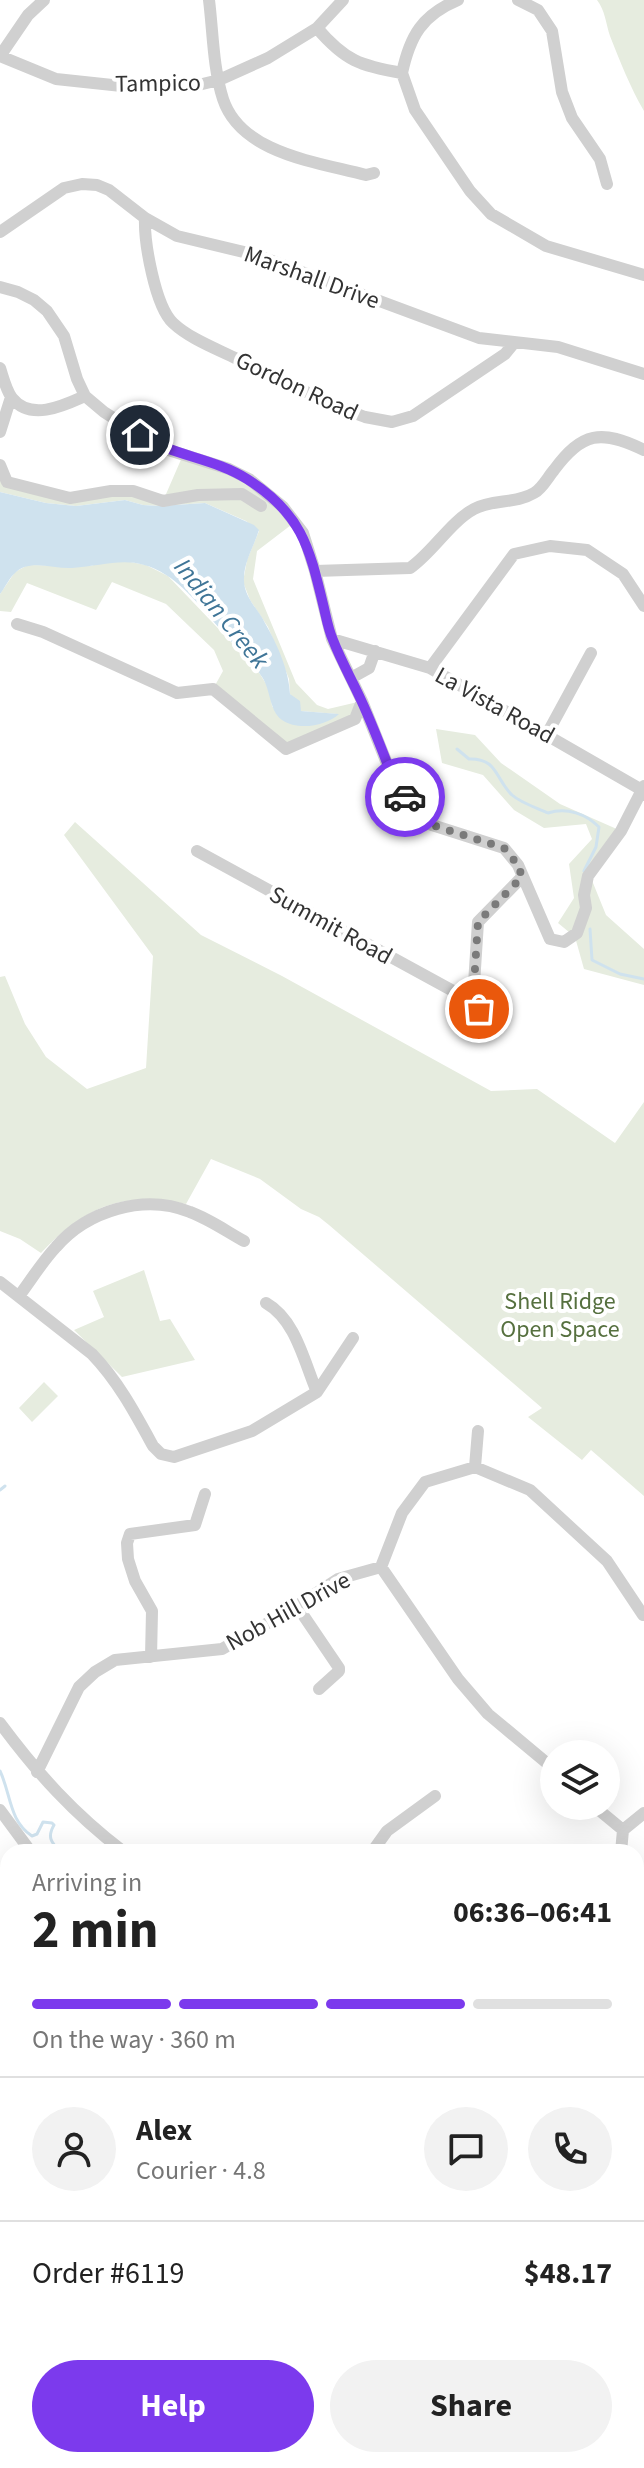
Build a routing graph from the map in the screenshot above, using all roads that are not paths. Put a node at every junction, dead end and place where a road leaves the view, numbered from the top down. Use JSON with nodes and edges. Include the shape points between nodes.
{"nodes":[{"id":1,"x":44,"y":0,"type":"edge"},
{"id":2,"x":209,"y":0,"type":"edge"},
{"id":3,"x":343,"y":0,"type":"edge"},
{"id":4,"x":458,"y":0,"type":"edge"},
{"id":5,"x":518,"y":0,"type":"edge"},
{"id":6,"x":317,"y":28,"type":"junction"},
{"id":7,"x":0,"y":56,"type":"edge"},
{"id":8,"x":402,"y":73,"type":"junction"},
{"id":9,"x":219,"y":80,"type":"junction"},
{"id":10,"x":374,"y":173,"type":"dead end"},
{"id":11,"x":607,"y":184,"type":"dead end"},
{"id":12,"x":145,"y":218,"type":"junction"},
{"id":13,"x":0,"y":232,"type":"edge"},
{"id":14,"x":644,"y":275,"type":"edge"},
{"id":15,"x":0,"y":287,"type":"edge"},
{"id":16,"x":514,"y":343,"type":"junction"},
{"id":17,"x":0,"y":369,"type":"edge"},
{"id":18,"x":644,"y":374,"type":"edge"},
{"id":19,"x":85,"y":396,"type":"junction"},
{"id":20,"x":11,"y":397,"type":"junction"},
{"id":21,"x":0,"y":432,"type":"edge"},
{"id":22,"x":644,"y":450,"type":"edge"},
{"id":23,"x":0,"y":465,"type":"edge"},
{"id":24,"x":261,"y":506,"type":"dead end"},
{"id":25,"x":315,"y":571,"type":"junction"},
{"id":26,"x":644,"y":606,"type":"edge"},
{"id":27,"x":17,"y":624,"type":"dead end"},
{"id":28,"x":332,"y":639,"type":"junction"},
{"id":29,"x":375,"y":651,"type":"junction"},
{"id":30,"x":591,"y":653,"type":"dead end"},
{"id":31,"x":430,"y":668,"type":"junction"},
{"id":32,"x":351,"y":678,"type":"junction"},
{"id":33,"x":362,"y":701,"type":"junction"},
{"id":34,"x":547,"y":734,"type":"junction"},
{"id":35,"x":643,"y":791,"type":"edge"},
{"id":36,"x":197,"y":851,"type":"dead end"},
{"id":37,"x":522,"y":877,"type":"junction"},
{"id":38,"x":466,"y":998,"type":"junction"},
{"id":39,"x":489,"y":1016,"type":"dead end"},
{"id":40,"x":244,"y":1241,"type":"dead end"},
{"id":41,"x":0,"y":1282,"type":"edge"},
{"id":42,"x":19,"y":1296,"type":"junction"},
{"id":43,"x":266,"y":1303,"type":"dead end"},
{"id":44,"x":353,"y":1338,"type":"dead end"},
{"id":45,"x":317,"y":1392,"type":"junction"},
{"id":46,"x":478,"y":1431,"type":"dead end"},
{"id":47,"x":475,"y":1467,"type":"junction"},
{"id":48,"x":205,"y":1494,"type":"dead end"},
{"id":49,"x":381,"y":1567,"type":"junction"},
{"id":50,"x":297,"y":1606,"type":"junction"},
{"id":51,"x":643,"y":1615,"type":"edge"},
{"id":52,"x":151,"y":1657,"type":"junction"},
{"id":53,"x":319,"y":1689,"type":"dead end"},
{"id":54,"x":0,"y":1723,"type":"edge"},
{"id":55,"x":540,"y":1757,"type":"edge"},
{"id":56,"x":37,"y":1772,"type":"junction"},
{"id":57,"x":435,"y":1796,"type":"dead end"},
{"id":58,"x":0,"y":1810,"type":"edge"},
{"id":59,"x":644,"y":1813,"type":"edge"},
{"id":60,"x":611,"y":1820,"type":"edge"},
{"id":61,"x":623,"y":1830,"type":"junction"},
{"id":62,"x":25,"y":1844,"type":"edge"},
{"id":63,"x":114,"y":1844,"type":"edge"},
{"id":64,"x":378,"y":1844,"type":"edge"},
{"id":65,"x":622,"y":1844,"type":"edge"}],
"edges":[{"from":1,"to":7,"type":"street"},
{"from":2,"to":9,"type":"street"},
{"from":3,"to":6,"type":"street","name":"Tampico"},
{"from":4,"to":8,"type":"street","via":[[431,14],[414,35]]},
{"from":5,"to":11,"type":"street","via":[[538,10],[552,31],[562,92],[572,118],[600,159]]},
{"from":6,"to":8,"type":"street","via":[[335,49],[369,68]]},
{"from":6,"to":9,"type":"street","name":"Tampico"},
{"from":7,"to":9,"type":"street","name":"Tampico","via":[[56,79],[190,87]]},
{"from":8,"to":14,"type":"street","via":[[415,110],[491,214],[546,246]]},
{"from":9,"to":10,"type":"street","via":[[228,111],[258,142]]},
{"from":12,"to":13,"type":"street","name":"Marshall Drive","via":[[109,190],[82,184],[64,188]]},
{"from":12,"to":16,"type":"street","name":"Marshall Drive","via":[[177,236],[256,255],[458,332]]},
{"from":12,"to":16,"type":"street","name":"Gordon Road","via":[[156,286],[174,324],[365,417],[392,422],[413,416]]},
{"from":15,"to":19,"type":"street","via":[[47,311],[64,336]]},
{"from":16,"to":18,"type":"street","name":"Marshall Drive","via":[[558,347]]},
{"from":17,"to":20,"type":"street"},
{"from":19,"to":20,"type":"street","via":[[41,411]]},
{"from":19,"to":25,"type":"street","via":[[159,447],[249,479],[283,507],[303,533]]},
{"from":20,"to":21,"type":"street"},
{"from":22,"to":25,"type":"street","via":[[603,438],[583,440],[568,450],[537,491],[476,507],[410,568]]},
{"from":23,"to":24,"type":"street","via":[[7,482],[70,498],[111,491],[133,491],[163,501],[242,494]]},
{"from":25,"to":28,"type":"street"},
{"from":26,"to":31,"type":"street","via":[[623,574],[587,550],[550,546],[514,554]]},
{"from":27,"to":33,"type":"street","via":[[177,693],[213,689],[286,749],[355,719]]},
{"from":28,"to":29,"type":"street","name":"La Vista Road"},
{"from":28,"to":32,"type":"street"},
{"from":29,"to":31,"type":"street","name":"La Vista Road"},
{"from":29,"to":32,"type":"street","via":[[369,668]]},
{"from":30,"to":34,"type":"street"},
{"from":31,"to":34,"type":"street","name":"La Vista Road"},
{"from":32,"to":33,"type":"street"},
{"from":33,"to":37,"type":"street","via":[[398,791],[432,825],[504,848]]},
{"from":34,"to":35,"type":"street","name":"La Vista Road"},
{"from":35,"to":37,"type":"street","via":[[588,876],[586,908],[577,933],[564,942],[550,939]]},
{"from":36,"to":38,"type":"street","name":"Summit Road"},
{"from":37,"to":38,"type":"street","via":[[478,922],[474,984]]},
{"from":38,"to":39,"type":"street","name":"Summit Road"},
{"from":40,"to":42,"type":"street","via":[[187,1210],[160,1205],[118,1208],[85,1222],[57,1245]]},
{"from":41,"to":42,"type":"street"},
{"from":42,"to":45,"type":"street","via":[[92,1354],[118,1384],[153,1446],[167,1457],[252,1431]]},
{"from":43,"to":45,"type":"street","via":[[281,1312]]},
{"from":44,"to":45,"type":"street"},
{"from":46,"to":47,"type":"street"},
{"from":47,"to":49,"type":"street","via":[[425,1482],[402,1513]]},
{"from":47,"to":51,"type":"street","via":[[530,1490],[607,1561]]},
{"from":48,"to":52,"type":"street","via":[[195,1525],[130,1534],[127,1543],[135,1581],[152,1611]]},
{"from":49,"to":50,"type":"street","name":"Nob Hill Drive","via":[[338,1579]]},
{"from":49,"to":55,"type":"street","name":"Nob Hill Drive","via":[[458,1679],[488,1714]]},
{"from":50,"to":52,"type":"street","name":"Nob Hill Drive","via":[[222,1649]]},
{"from":50,"to":53,"type":"street","via":[[339,1668]]},
{"from":52,"to":56,"type":"street","name":"Nob Hill Drive","via":[[115,1660],[79,1687]]},
{"from":54,"to":56,"type":"street"},
{"from":56,"to":63,"type":"street"},
{"from":57,"to":64,"type":"street","via":[[387,1831]]},
{"from":58,"to":62,"type":"street"},
{"from":59,"to":61,"type":"street"},
{"from":60,"to":61,"type":"street"},
{"from":61,"to":65,"type":"street"}]}
